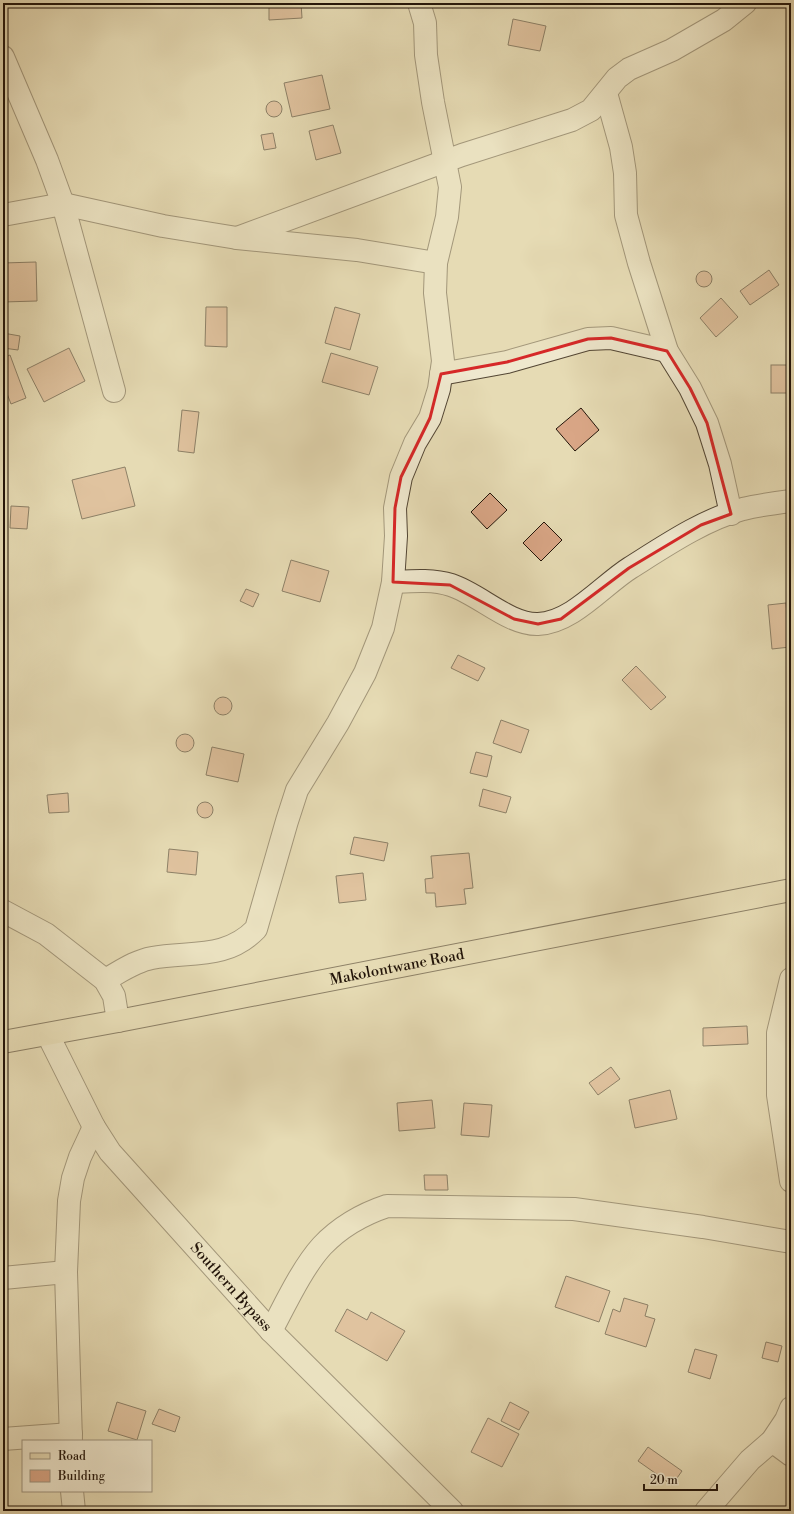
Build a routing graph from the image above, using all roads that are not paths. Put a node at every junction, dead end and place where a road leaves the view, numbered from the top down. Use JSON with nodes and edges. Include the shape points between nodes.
{"nodes":[{"id":1,"x":419,"y":3,"type":"edge"},
{"id":2,"x":745,"y":3,"type":"edge"},
{"id":3,"x":3,"y":58,"type":"edge"},
{"id":4,"x":606,"y":93,"type":"junction"},
{"id":5,"x":445,"y":161,"type":"junction"},
{"id":6,"x":63,"y":204,"type":"junction"},
{"id":7,"x":3,"y":215,"type":"edge"},
{"id":8,"x":237,"y":238,"type":"junction"},
{"id":9,"x":436,"y":264,"type":"junction"},
{"id":10,"x":667,"y":351,"type":"junction"},
{"id":11,"x":441,"y":374,"type":"junction"},
{"id":12,"x":114,"y":391,"type":"dead end"},
{"id":13,"x":791,"y":500,"type":"edge"},
{"id":14,"x":731,"y":514,"type":"junction"},
{"id":15,"x":393,"y":582,"type":"junction"},
{"id":16,"x":791,"y":890,"type":"edge"},
{"id":17,"x":3,"y":911,"type":"edge"},
{"id":18,"x":791,"y":979,"type":"edge"},
{"id":19,"x":105,"y":980,"type":"junction"},
{"id":20,"x":787,"y":1005,"type":"edge"},
{"id":21,"x":118,"y":1021,"type":"junction"},
{"id":22,"x":48,"y":1035,"type":"junction"},
{"id":23,"x":3,"y":1042,"type":"edge"},
{"id":24,"x":94,"y":1127,"type":"junction"},
{"id":25,"x":791,"y":1181,"type":"edge"},
{"id":26,"x":791,"y":1242,"type":"edge"},
{"id":27,"x":66,"y":1272,"type":"junction"},
{"id":28,"x":3,"y":1278,"type":"edge"},
{"id":29,"x":271,"y":1331,"type":"junction"},
{"id":30,"x":791,"y":1408,"type":"edge"},
{"id":31,"x":71,"y":1437,"type":"edge"},
{"id":32,"x":3,"y":1439,"type":"edge"},
{"id":33,"x":772,"y":1441,"type":"junction"},
{"id":34,"x":791,"y":1455,"type":"edge"},
{"id":35,"x":72,"y":1492,"type":"edge"},
{"id":36,"x":74,"y":1511,"type":"edge"},
{"id":37,"x":452,"y":1511,"type":"edge"},
{"id":38,"x":706,"y":1511,"type":"edge"}],
"edges":[{"from":1,"to":5,"type":"street","via":[[425,23],[426,55]]},
{"from":2,"to":4,"type":"street","via":[[724,20],[672,50],[629,69],[617,78]]},
{"from":3,"to":6,"type":"street"},
{"from":4,"to":5,"type":"street","via":[[590,110],[572,120]]},
{"from":4,"to":10,"type":"street","via":[[621,147],[629,229]]},
{"from":5,"to":8,"type":"street"},
{"from":5,"to":9,"type":"street","via":[[450,187],[447,216]]},
{"from":6,"to":7,"type":"street"},
{"from":6,"to":8,"type":"street","via":[[164,226]]},
{"from":6,"to":12,"type":"street"},
{"from":8,"to":9,"type":"street","via":[[357,250]]},
{"from":9,"to":11,"type":"street","via":[[435,293],[443,361]]},
{"from":10,"to":11,"type":"street","via":[[611,338],[588,339],[507,362]]},
{"from":10,"to":14,"type":"street","via":[[690,388],[707,423],[720,464]]},
{"from":11,"to":15,"type":"street","via":[[430,418],[400,477],[395,508]]},
{"from":13,"to":14,"type":"street","via":[[743,509]]},
{"from":14,"to":15,"type":"street","via":[[701,525],[629,568],[561,619],[538,624],[514,619],[450,584]]},
{"from":15,"to":19,"type":"street","via":[[383,628],[365,673],[297,790],[256,929],[245,940],[229,947],[213,952],[151,958],[134,963]]},
{"from":16,"to":21,"type":"main road","name":"Makolontwane Road"},
{"from":17,"to":19,"type":"street","via":[[46,934]]},
{"from":18,"to":20,"type":"street"},
{"from":19,"to":21,"type":"street","via":[[114,996]]},
{"from":20,"to":25,"type":"street","via":[[778,1033],[778,1095]]},
{"from":21,"to":22,"type":"main road","name":"Makolontwane Road"},
{"from":22,"to":23,"type":"main road","name":"Makolontwane Road"},
{"from":22,"to":24,"type":"street","name":"Southern Bypass"},
{"from":24,"to":27,"type":"street","via":[[73,1178],[69,1201]]},
{"from":24,"to":29,"type":"street","name":"Southern Bypass","via":[[110,1152]]},
{"from":26,"to":29,"type":"street","via":[[574,1209],[387,1206],[367,1213],[344,1227],[322,1246],[301,1277]]},
{"from":27,"to":28,"type":"street"},
{"from":27,"to":31,"type":"street"},
{"from":29,"to":37,"type":"street","name":"Southern Bypass"},
{"from":30,"to":33,"type":"street"},
{"from":31,"to":32,"type":"street"},
{"from":33,"to":34,"type":"street"},
{"from":33,"to":38,"type":"street","via":[[750,1460]]},
{"from":35,"to":36,"type":"street"}]}
